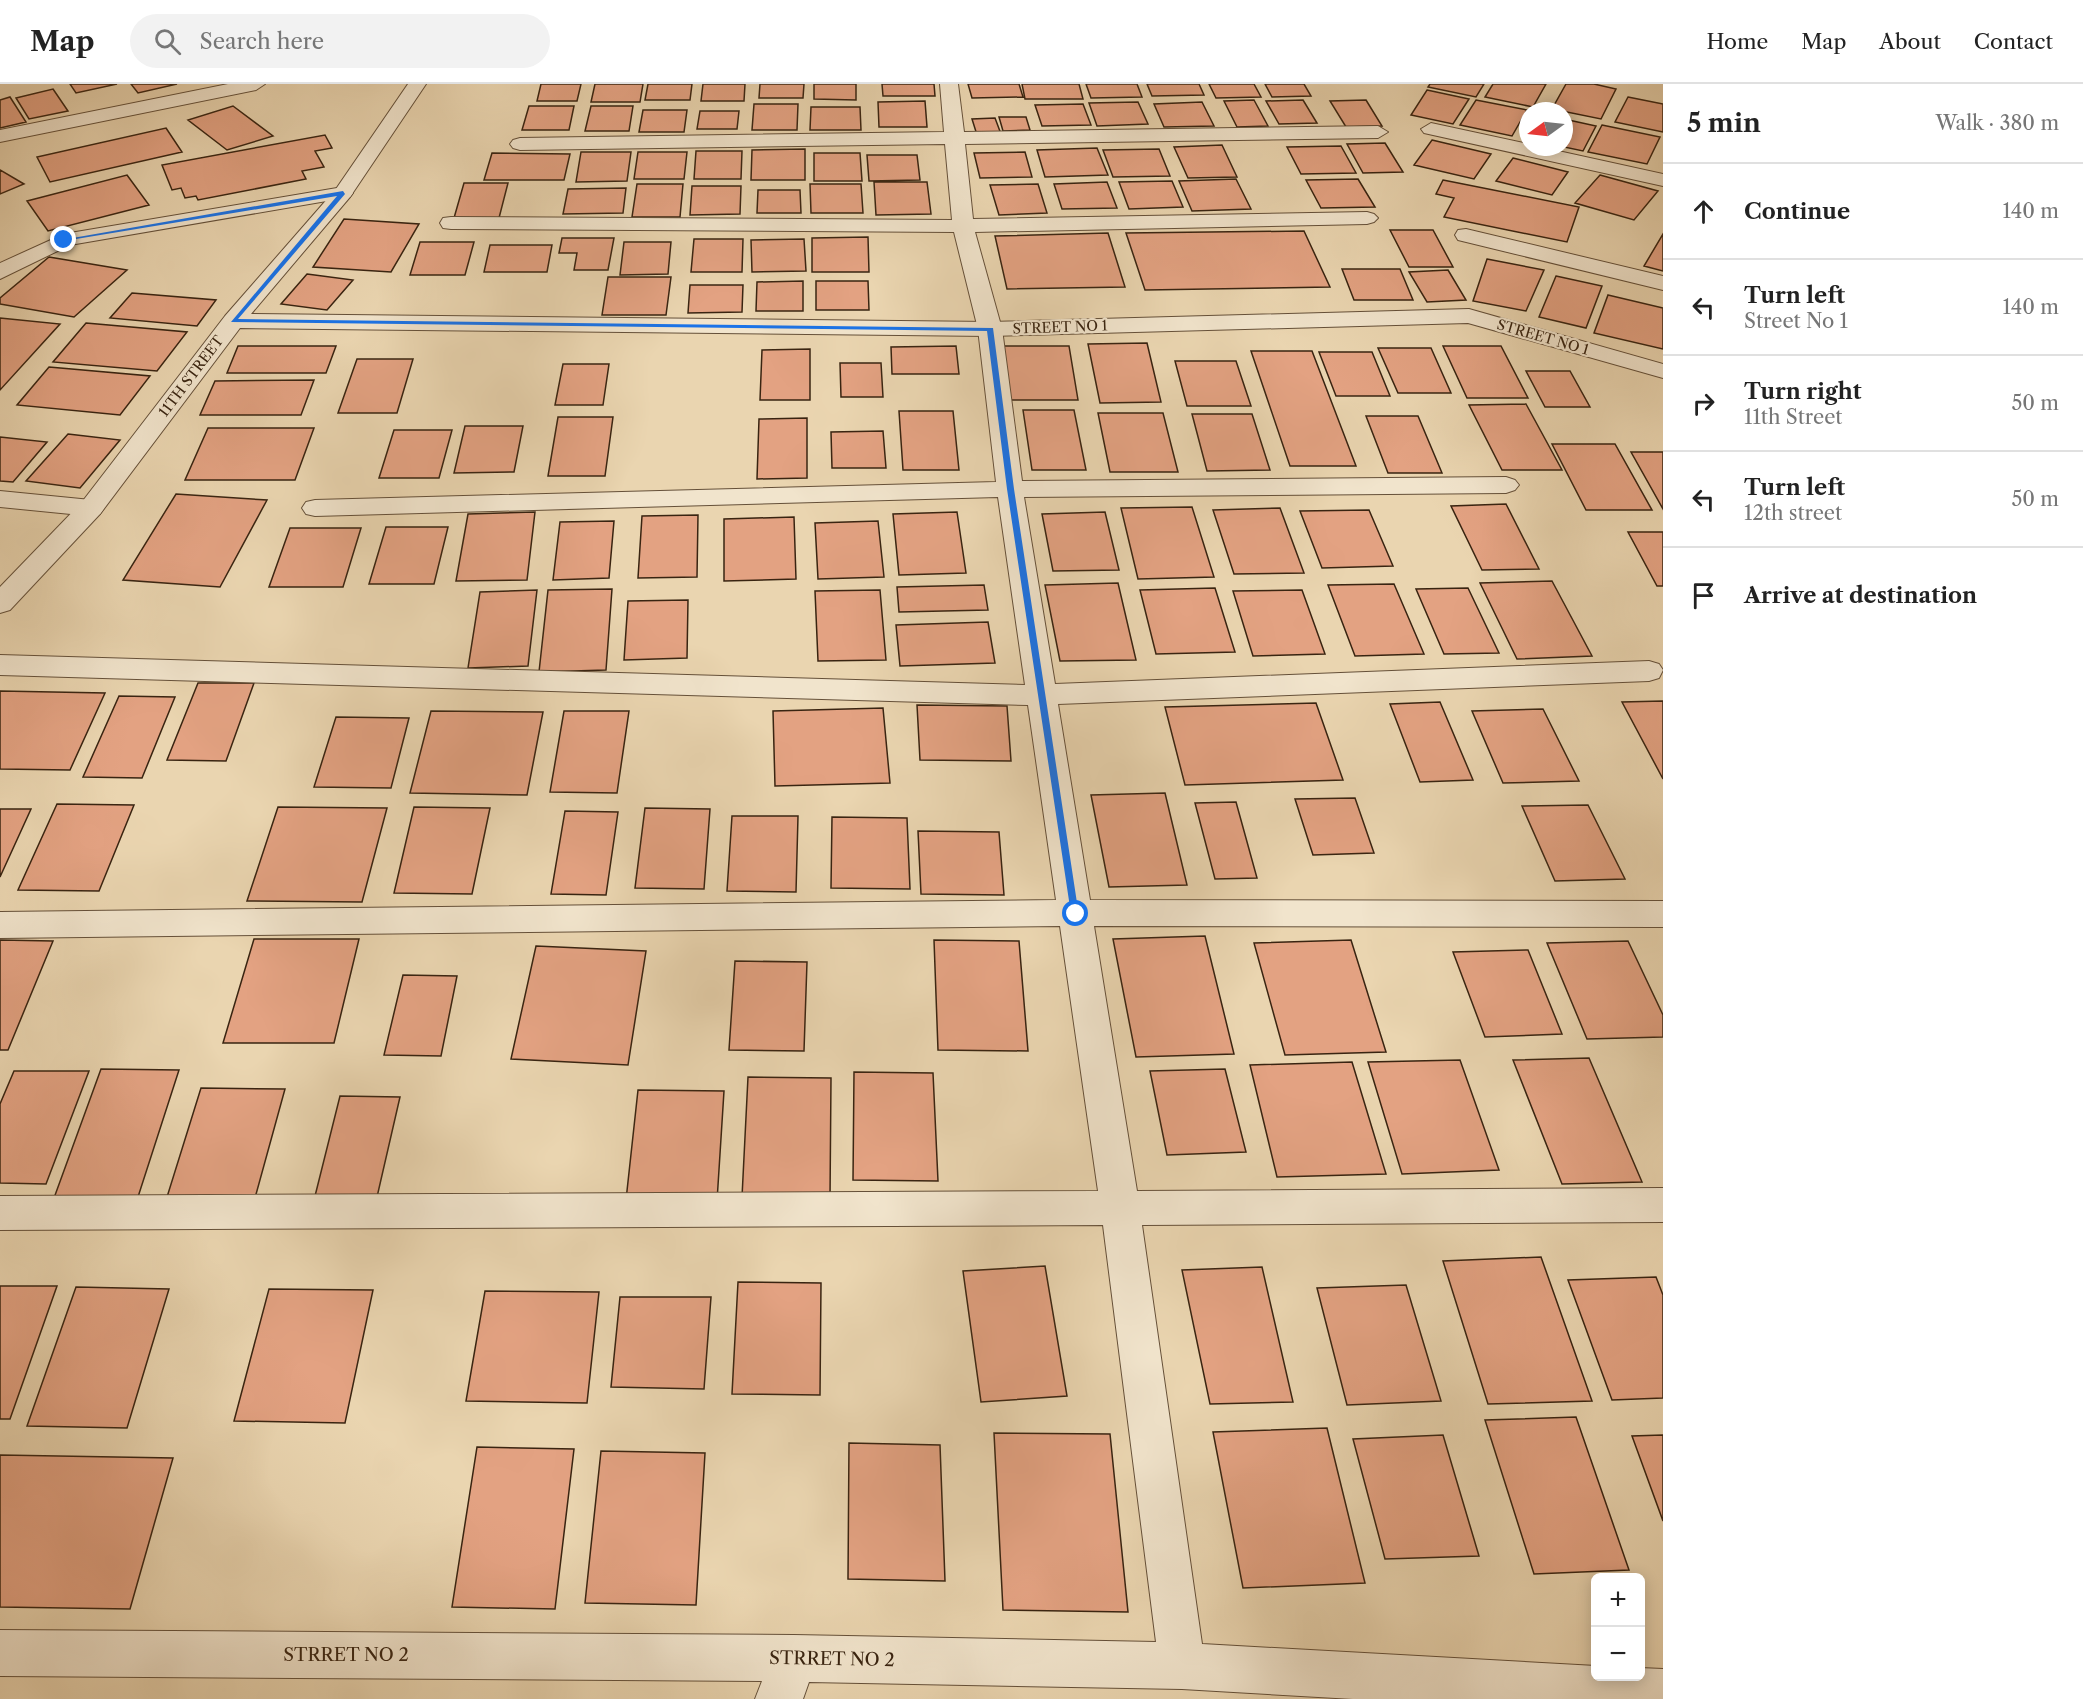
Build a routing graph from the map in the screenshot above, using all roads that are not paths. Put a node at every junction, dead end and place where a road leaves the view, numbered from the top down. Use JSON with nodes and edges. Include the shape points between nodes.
{"nodes":[{"id":1,"x":256,"y":84,"type":"edge"},
{"id":2,"x":417,"y":84,"type":"edge"},
{"id":3,"x":949,"y":84,"type":"edge"},
{"id":4,"x":1431,"y":129,"type":"dead end"},
{"id":5,"x":1378,"y":132,"type":"dead end"},
{"id":6,"x":0,"y":136,"type":"edge"},
{"id":7,"x":953,"y":138,"type":"junction"},
{"id":8,"x":520,"y":144,"type":"dead end"},
{"id":9,"x":1663,"y":180,"type":"edge"},
{"id":10,"x":343,"y":193,"type":"junction"},
{"id":11,"x":1367,"y":218,"type":"dead end"},
{"id":12,"x":451,"y":223,"type":"dead end"},
{"id":13,"x":963,"y":226,"type":"junction"},
{"id":14,"x":1466,"y":236,"type":"dead end"},
{"id":15,"x":0,"y":272,"type":"edge"},
{"id":16,"x":1663,"y":283,"type":"edge"},
{"id":17,"x":233,"y":321,"type":"junction"},
{"id":18,"x":990,"y":329,"type":"junction"},
{"id":19,"x":1663,"y":370,"type":"edge"},
{"id":20,"x":1506,"y":484,"type":"dead end"},
{"id":21,"x":1010,"y":489,"type":"junction"},
{"id":22,"x":0,"y":499,"type":"edge"},
{"id":23,"x":92,"y":508,"type":"junction"},
{"id":24,"x":315,"y":508,"type":"dead end"},
{"id":25,"x":0,"y":604,"type":"edge"},
{"id":26,"x":0,"y":665,"type":"edge"},
{"id":27,"x":1649,"y":671,"type":"dead end"},
{"id":28,"x":1041,"y":695,"type":"junction"},
{"id":29,"x":1076,"y":914,"type":"junction"},
{"id":30,"x":1663,"y":914,"type":"edge"},
{"id":31,"x":0,"y":925,"type":"edge"},
{"id":32,"x":1663,"y":1205,"type":"edge"},
{"id":33,"x":1120,"y":1207,"type":"junction"},
{"id":34,"x":0,"y":1213,"type":"edge"},
{"id":35,"x":0,"y":1653,"type":"edge"},
{"id":36,"x":1182,"y":1666,"type":"junction"},
{"id":37,"x":787,"y":1679,"type":"edge"},
{"id":38,"x":1663,"y":1693,"type":"edge"}],
"edges":[{"from":1,"to":6,"type":"street"},
{"from":2,"to":10,"type":"street","name":"11TH STREET"},
{"from":3,"to":7,"type":"street"},
{"from":4,"to":9,"type":"street"},
{"from":5,"to":7,"type":"street"},
{"from":7,"to":8,"type":"street"},
{"from":7,"to":13,"type":"street"},
{"from":10,"to":15,"type":"street","via":[[64,240]]},
{"from":10,"to":17,"type":"street","name":"11TH STREET"},
{"from":11,"to":13,"type":"street"},
{"from":12,"to":13,"type":"street"},
{"from":13,"to":18,"type":"street"},
{"from":14,"to":16,"type":"street"},
{"from":17,"to":18,"type":"street","name":"STREET NO 1"},
{"from":17,"to":23,"type":"street","name":"11TH STREET"},
{"from":18,"to":19,"type":"street","name":"STREET NO 1","via":[[1469,316]]},
{"from":18,"to":21,"type":"street"},
{"from":20,"to":21,"type":"street"},
{"from":21,"to":24,"type":"street"},
{"from":21,"to":28,"type":"street"},
{"from":22,"to":23,"type":"street"},
{"from":23,"to":25,"type":"street","name":"11TH STREET"},
{"from":26,"to":28,"type":"street"},
{"from":27,"to":28,"type":"street"},
{"from":28,"to":29,"type":"street"},
{"from":29,"to":30,"type":"street"},
{"from":29,"to":31,"type":"street"},
{"from":29,"to":33,"type":"street"},
{"from":32,"to":33,"type":"street"},
{"from":33,"to":34,"type":"street"},
{"from":33,"to":36,"type":"street"},
{"from":35,"to":37,"type":"street","name":"STRRET NO 2"},
{"from":36,"to":37,"type":"street","name":"STRRET NO 2"},
{"from":36,"to":38,"type":"street","name":"STRRET NO 2"}]}
